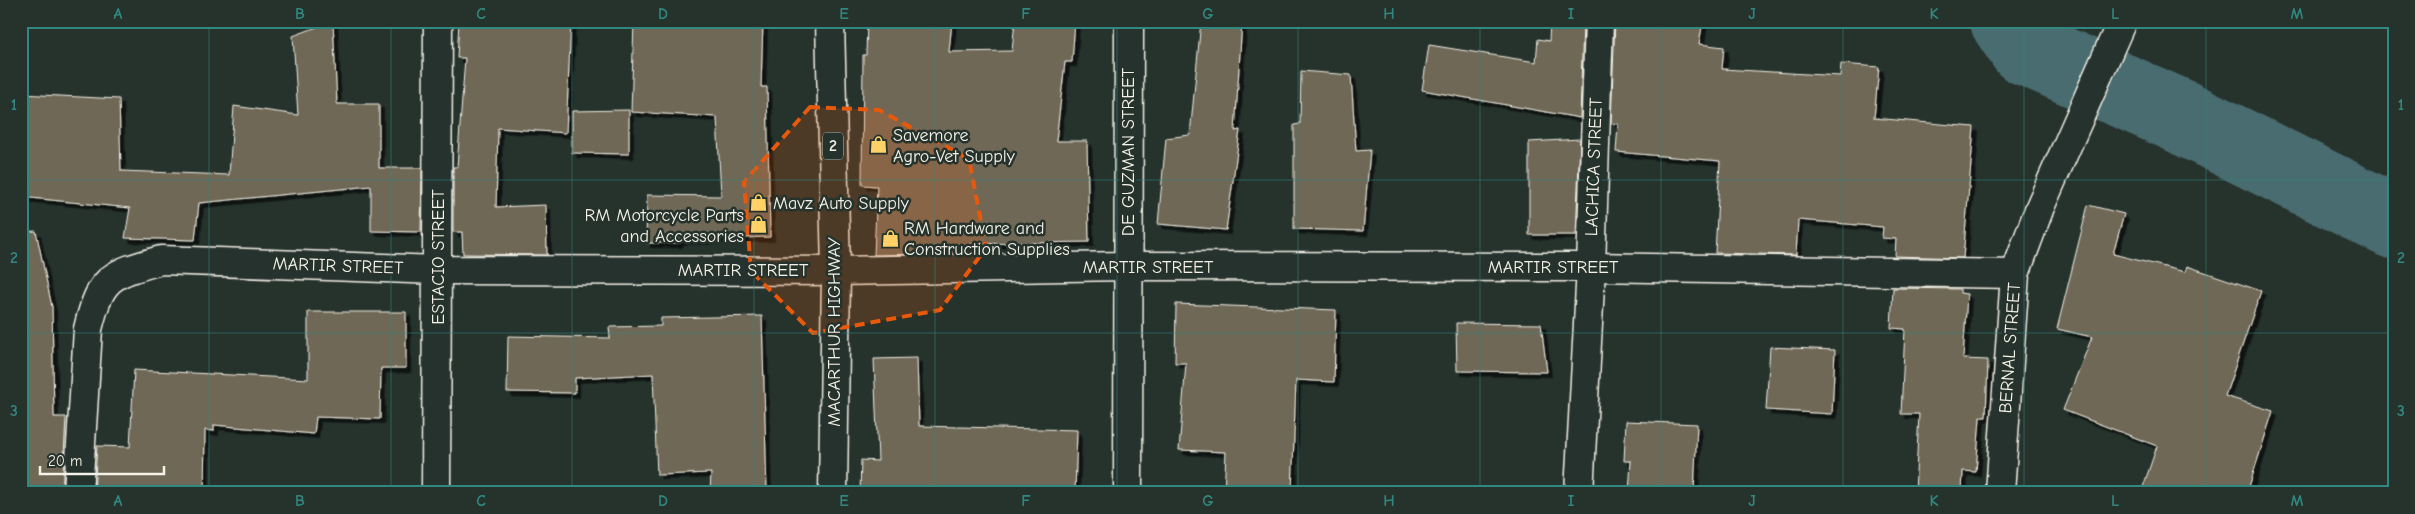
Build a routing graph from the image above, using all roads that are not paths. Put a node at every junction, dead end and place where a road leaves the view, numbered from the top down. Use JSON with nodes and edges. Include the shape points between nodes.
{"nodes":[{"id":1,"x":438,"y":21,"type":"edge"},
{"id":2,"x":830,"y":21,"type":"edge"},
{"id":3,"x":1129,"y":21,"type":"edge"},
{"id":4,"x":1599,"y":21,"type":"edge"},
{"id":5,"x":2122,"y":21,"type":"edge"},
{"id":6,"x":1127,"y":266,"type":"junction"},
{"id":7,"x":1591,"y":267,"type":"junction"},
{"id":8,"x":438,"y":270,"type":"junction"},
{"id":9,"x":836,"y":270,"type":"junction"},
{"id":10,"x":2015,"y":274,"type":"junction"},
{"id":11,"x":78,"y":493,"type":"edge"},
{"id":12,"x":436,"y":493,"type":"edge"},
{"id":13,"x":833,"y":493,"type":"edge"},
{"id":14,"x":1128,"y":493,"type":"edge"},
{"id":15,"x":1579,"y":493,"type":"edge"},
{"id":16,"x":2000,"y":493,"type":"edge"}],
"edges":[{"from":1,"to":8,"type":"main road","name":"ESTACIO STREET"},
{"from":2,"to":9,"type":"main road","name":"MACARTHUR HIGHWAY","number":"2"},
{"from":3,"to":6,"type":"main road","name":"DE GUZMAN STREET"},
{"from":4,"to":7,"type":"main road","name":"LACHICA STREET"},
{"from":5,"to":10,"type":"main road","name":"BERNAL STREET","via":[[2040,207]]},
{"from":6,"to":7,"type":"main road","name":"MARTIR STREET"},
{"from":6,"to":9,"type":"main road","name":"MARTIR STREET"},
{"from":6,"to":14,"type":"main road","name":"DE GUZMAN STREET"},
{"from":7,"to":10,"type":"main road","name":"MARTIR STREET"},
{"from":7,"to":15,"type":"main road","name":"LACHICA STREET"},
{"from":8,"to":9,"type":"main road","name":"MARTIR STREET"},
{"from":8,"to":11,"type":"main road","name":"MARTIR STREET","via":[[161,260],[124,270],[105,283],[94,304],[88,329]]},
{"from":8,"to":12,"type":"main road","name":"ESTACIO STREET"},
{"from":9,"to":13,"type":"main road","name":"MACARTHUR HIGHWAY","number":"2"},
{"from":10,"to":16,"type":"main road","name":"BERNAL STREET"}]}
